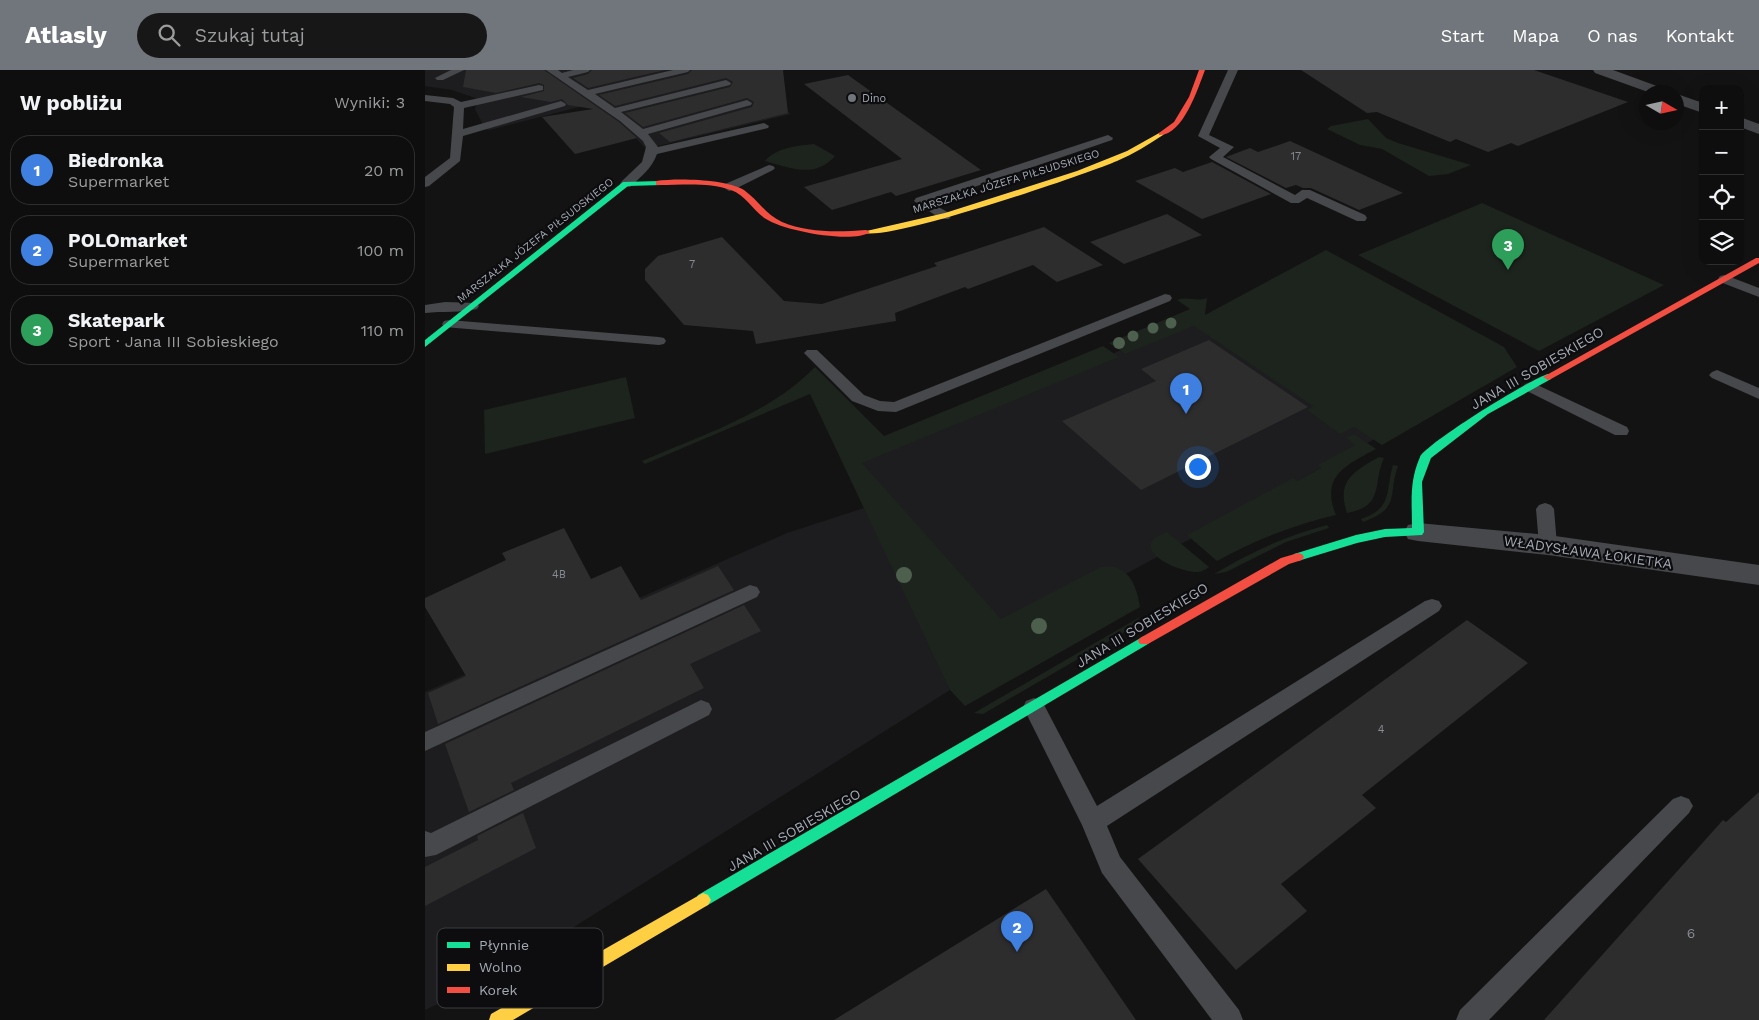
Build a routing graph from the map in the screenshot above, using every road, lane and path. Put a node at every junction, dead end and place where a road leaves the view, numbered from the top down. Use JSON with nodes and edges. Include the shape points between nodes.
{"nodes":[{"id":1,"x":459,"y":70,"type":"edge"},
{"id":2,"x":585,"y":70,"type":"edge"},
{"id":3,"x":685,"y":70,"type":"edge"},
{"id":4,"x":1202,"y":70,"type":"edge"},
{"id":5,"x":1233,"y":70,"type":"edge"},
{"id":6,"x":1600,"y":70,"type":"edge"},
{"id":7,"x":556,"y":73,"type":"edge"},
{"id":8,"x":440,"y":78,"type":"dead end"},
{"id":9,"x":726,"y":83,"type":"dead end"},
{"id":10,"x":1641,"y":85,"type":"edge"},
{"id":11,"x":539,"y":88,"type":"dead end"},
{"id":12,"x":587,"y":93,"type":"junction"},
{"id":13,"x":425,"y":98,"type":"edge"},
{"id":14,"x":1684,"y":101,"type":"edge"},
{"id":15,"x":747,"y":102,"type":"dead end"},
{"id":16,"x":561,"y":104,"type":"dead end"},
{"id":17,"x":459,"y":106,"type":"junction"},
{"id":18,"x":1699,"y":106,"type":"edge"},
{"id":19,"x":614,"y":111,"type":"junction"},
{"id":20,"x":1744,"y":123,"type":"edge"},
{"id":21,"x":764,"y":126,"type":"dead end"},
{"id":22,"x":1759,"y":129,"type":"edge"},
{"id":23,"x":639,"y":133,"type":"junction"},
{"id":24,"x":457,"y":134,"type":"junction"},
{"id":25,"x":1108,"y":138,"type":"dead end"},
{"id":26,"x":652,"y":152,"type":"junction"},
{"id":27,"x":769,"y":168,"type":"dead end"},
{"id":28,"x":425,"y":184,"type":"edge"},
{"id":29,"x":626,"y":184,"type":"junction"},
{"id":30,"x":729,"y":187,"type":"junction"},
{"id":31,"x":945,"y":216,"type":"junction"},
{"id":32,"x":1361,"y":218,"type":"dead end"},
{"id":33,"x":1759,"y":260,"type":"edge"},
{"id":34,"x":1725,"y":279,"type":"junction"},
{"id":35,"x":1759,"y":293,"type":"edge"},
{"id":36,"x":1165,"y":298,"type":"dead end"},
{"id":37,"x":472,"y":306,"type":"junction"},
{"id":38,"x":425,"y":309,"type":"edge"},
{"id":39,"x":449,"y":324,"type":"junction"},
{"id":40,"x":659,"y":340,"type":"dead end"},
{"id":41,"x":425,"y":344,"type":"edge"},
{"id":42,"x":812,"y":353,"type":"dead end"},
{"id":43,"x":1717,"y":375,"type":"dead end"},
{"id":44,"x":1531,"y":387,"type":"junction"},
{"id":45,"x":1759,"y":394,"type":"edge"},
{"id":46,"x":1621,"y":431,"type":"dead end"},
{"id":47,"x":1545,"y":509,"type":"dead end"},
{"id":48,"x":1417,"y":532,"type":"junction"},
{"id":49,"x":1548,"y":545,"type":"junction"},
{"id":50,"x":1759,"y":575,"type":"edge"},
{"id":51,"x":750,"y":592,"type":"dead end"},
{"id":52,"x":1432,"y":606,"type":"dead end"},
{"id":53,"x":1034,"y":707,"type":"junction"},
{"id":54,"x":701,"y":708,"type":"dead end"},
{"id":55,"x":425,"y":742,"type":"edge"},
{"id":56,"x":1681,"y":806,"type":"dead end"},
{"id":57,"x":1093,"y":822,"type":"junction"},
{"id":58,"x":425,"y":842,"type":"edge"},
{"id":59,"x":603,"y":958,"type":"edge"},
{"id":60,"x":518,"y":1008,"type":"edge"},
{"id":61,"x":497,"y":1020,"type":"edge"},
{"id":62,"x":1229,"y":1020,"type":"edge"},
{"id":63,"x":1470,"y":1020,"type":"edge"}],
"edges":[{"from":1,"to":8,"type":"lane"},
{"from":2,"to":7,"type":"lane"},
{"from":3,"to":12,"type":"lane"},
{"from":4,"to":31,"type":"street","name":"MARSZAŁKA JÓZEFA PIŁSUDSKIEGO","via":[[1177,123],[1142,147],[1108,162]]},
{"from":5,"to":32,"type":"lane","via":[[1203,136],[1228,147],[1215,157],[1295,200],[1306,193]]},
{"from":6,"to":10,"type":"street"},
{"from":7,"to":12,"type":"lane"},
{"from":9,"to":19,"type":"lane"},
{"from":11,"to":17,"type":"lane"},
{"from":12,"to":19,"type":"lane"},
{"from":13,"to":17,"type":"lane","via":[[453,102]]},
{"from":14,"to":18,"type":"street"},
{"from":15,"to":23,"type":"lane"},
{"from":16,"to":24,"type":"lane"},
{"from":17,"to":24,"type":"lane"},
{"from":19,"to":23,"type":"lane"},
{"from":20,"to":22,"type":"street"},
{"from":21,"to":26,"type":"lane"},
{"from":23,"to":26,"type":"lane","via":[[650,141]]},
{"from":24,"to":28,"type":"lane","via":[[456,159]]},
{"from":25,"to":31,"type":"lane","via":[[920,200]]},
{"from":26,"to":29,"type":"lane","via":[[639,172]]},
{"from":27,"to":30,"type":"lane"},
{"from":29,"to":30,"type":"street","name":"MARSZAŁKA JÓZEFA PIŁSUDSKIEGO"},
{"from":29,"to":37,"type":"street","name":"MARSZAŁKA JÓZEFA PIŁSUDSKIEGO"},
{"from":30,"to":31,"type":"street","name":"MARSZAŁKA JÓZEFA PIŁSUDSKIEGO","via":[[746,194],[768,218],[795,229],[827,233],[879,231]]},
{"from":33,"to":34,"type":"street","name":"JANA III SOBIESKIEGO"},
{"from":34,"to":35,"type":"lane"},
{"from":34,"to":44,"type":"street","name":"JANA III SOBIESKIEGO"},
{"from":36,"to":42,"type":"lane","via":[[896,407],[879,406],[858,398]]},
{"from":37,"to":38,"type":"lane"},
{"from":37,"to":39,"type":"street","name":"MARSZAŁKA JÓZEFA PIŁSUDSKIEGO"},
{"from":39,"to":40,"type":"lane"},
{"from":39,"to":41,"type":"street","name":"MARSZAŁKA JÓZEFA PIŁSUDSKIEGO"},
{"from":43,"to":45,"type":"lane"},
{"from":44,"to":46,"type":"lane"},
{"from":44,"to":48,"type":"street","name":"JANA III SOBIESKIEGO","via":[[1485,412],[1426,456],[1417,482]]},
{"from":47,"to":49,"type":"lane"},
{"from":48,"to":49,"type":"street","name":"WŁADYSŁAWA ŁOKIETKA"},
{"from":48,"to":53,"type":"street","name":"JANA III SOBIESKIEGO","via":[[1356,539],[1285,561],[1192,612]]},
{"from":49,"to":50,"type":"street","name":"WŁADYSŁAWA ŁOKIETKA"},
{"from":51,"to":55,"type":"lane"},
{"from":52,"to":57,"type":"lane"},
{"from":53,"to":57,"type":"lane"},
{"from":53,"to":59,"type":"street","name":"JANA III SOBIESKIEGO"},
{"from":54,"to":58,"type":"lane","via":[[427,847]]},
{"from":56,"to":63,"type":"lane"},
{"from":57,"to":62,"type":"lane","via":[[1111,865]]},
{"from":60,"to":61,"type":"street","name":"JANA III SOBIESKIEGO"}]}
